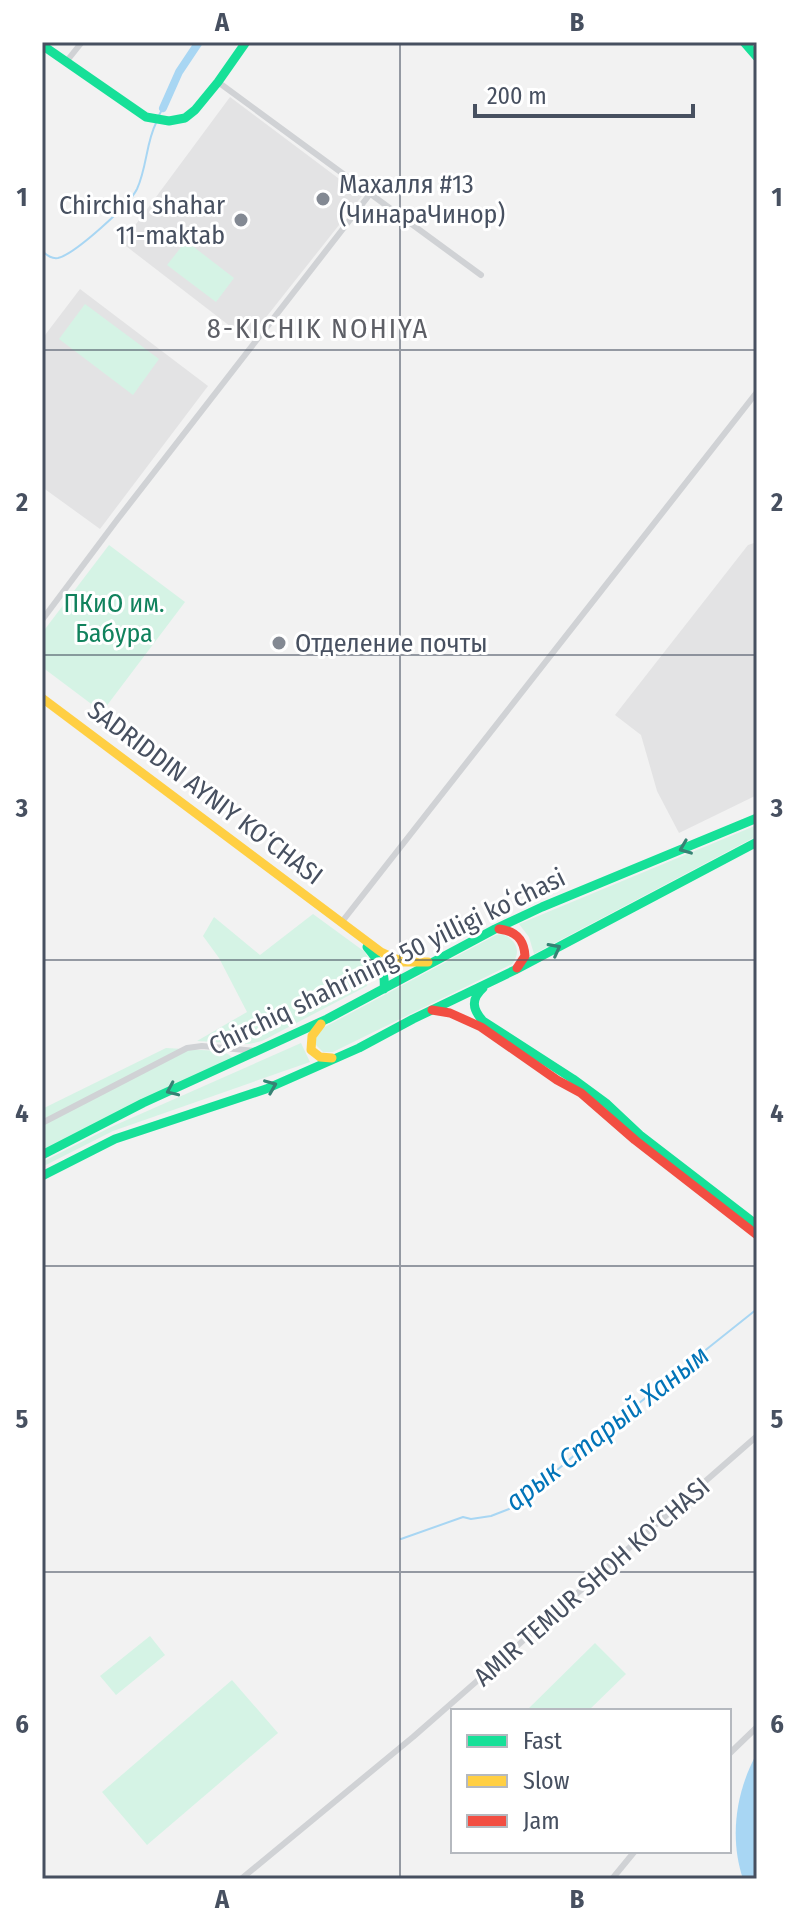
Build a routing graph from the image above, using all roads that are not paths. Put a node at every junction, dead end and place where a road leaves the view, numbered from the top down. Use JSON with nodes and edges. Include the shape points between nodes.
{"nodes":[{"id":1,"x":82,"y":42,"type":"edge"},
{"id":2,"x":246,"y":42,"type":"edge"},
{"id":3,"x":744,"y":42,"type":"edge"},
{"id":4,"x":42,"y":45,"type":"edge"},
{"id":5,"x":757,"y":57,"type":"edge"},
{"id":6,"x":66,"y":62,"type":"junction"},
{"id":7,"x":218,"y":82,"type":"junction"},
{"id":8,"x":370,"y":194,"type":"junction"},
{"id":9,"x":481,"y":275,"type":"dead end"},
{"id":10,"x":757,"y":392,"type":"edge"},
{"id":11,"x":42,"y":620,"type":"edge"},
{"id":12,"x":42,"y":698,"type":"edge"},
{"id":13,"x":757,"y":818,"type":"edge"},
{"id":14,"x":757,"y":842,"type":"edge"},
{"id":15,"x":341,"y":923,"type":"junction"},
{"id":16,"x":495,"y":929,"type":"junction"},
{"id":17,"x":439,"y":959,"type":"junction"},
{"id":18,"x":515,"y":970,"type":"junction"},
{"id":19,"x":492,"y":981,"type":"junction"},
{"id":20,"x":384,"y":989,"type":"junction"},
{"id":21,"x":432,"y":1010,"type":"junction"},
{"id":22,"x":327,"y":1019,"type":"junction"},
{"id":23,"x":259,"y":1051,"type":"junction"},
{"id":24,"x":344,"y":1055,"type":"junction"},
{"id":25,"x":42,"y":1123,"type":"edge"},
{"id":26,"x":42,"y":1155,"type":"edge"},
{"id":27,"x":42,"y":1176,"type":"edge"},
{"id":28,"x":757,"y":1225,"type":"edge"},
{"id":29,"x":757,"y":1235,"type":"edge"},
{"id":30,"x":757,"y":1436,"type":"edge"},
{"id":31,"x":757,"y":1727,"type":"edge"},
{"id":32,"x":731,"y":1752,"type":"edge"},
{"id":33,"x":633,"y":1853,"type":"edge"},
{"id":34,"x":241,"y":1879,"type":"edge"},
{"id":35,"x":612,"y":1879,"type":"edge"}],
"edges":[{"from":1,"to":6,"type":"street"},
{"from":2,"to":7,"type":"main road"},
{"from":3,"to":5,"type":"main road"},
{"from":4,"to":6,"type":"main road"},
{"from":6,"to":7,"type":"main road","via":[[146,117],[164,121],[190,114]]},
{"from":7,"to":8,"type":"street"},
{"from":8,"to":9,"type":"street"},
{"from":8,"to":11,"type":"street"},
{"from":10,"to":15,"type":"street"},
{"from":12,"to":15,"type":"main road","name":"SADRIDDIN AYNIY KO‘CHASI"},
{"from":13,"to":16,"type":"main road","name":"Chirchiq shahrining 50 yilligi koʻchasi","one_way":true},
{"from":18,"to":14,"type":"main road","one_way":true},
{"from":15,"to":17,"type":"main road","via":[[395,960]]},
{"from":15,"to":20,"type":"main road","via":[[377,958],[385,974]]},
{"from":16,"to":17,"type":"main road","name":"Chirchiq shahrining 50 yilligi koʻchasi"},
{"from":16,"to":18,"type":"main road","via":[[511,930],[522,941],[525,956]]},
{"from":17,"to":20,"type":"main road","name":"Chirchiq shahrining 50 yilligi koʻchasi"},
{"from":18,"to":19,"type":"main road"},
{"from":19,"to":21,"type":"main road"},
{"from":19,"to":28,"type":"main road","via":[[472,1001],[483,1021],[607,1104]]},
{"from":20,"to":22,"type":"main road","name":"Chirchiq shahrining 50 yilligi koʻchasi"},
{"from":21,"to":24,"type":"main road"},
{"from":21,"to":29,"type":"main road","via":[[481,1027],[581,1093]]},
{"from":22,"to":23,"type":"main road","name":"Chirchiq shahrining 50 yilligi koʻchasi"},
{"from":22,"to":24,"type":"main road","via":[[312,1034],[311,1050],[323,1058]]},
{"from":23,"to":25,"type":"street","via":[[187,1048]]},
{"from":23,"to":26,"type":"main road","name":"Chirchiq shahrining 50 yilligi koʻchasi","one_way":true},
{"from":27,"to":24,"type":"main road","one_way":true,"via":[[115,1139],[266,1089]]},
{"from":30,"to":34,"type":"street","name":"AMIR TEMUR SHOH KO‘CHASI","via":[[413,1737]]},
{"from":31,"to":32,"type":"street"},
{"from":33,"to":35,"type":"street"}]}
